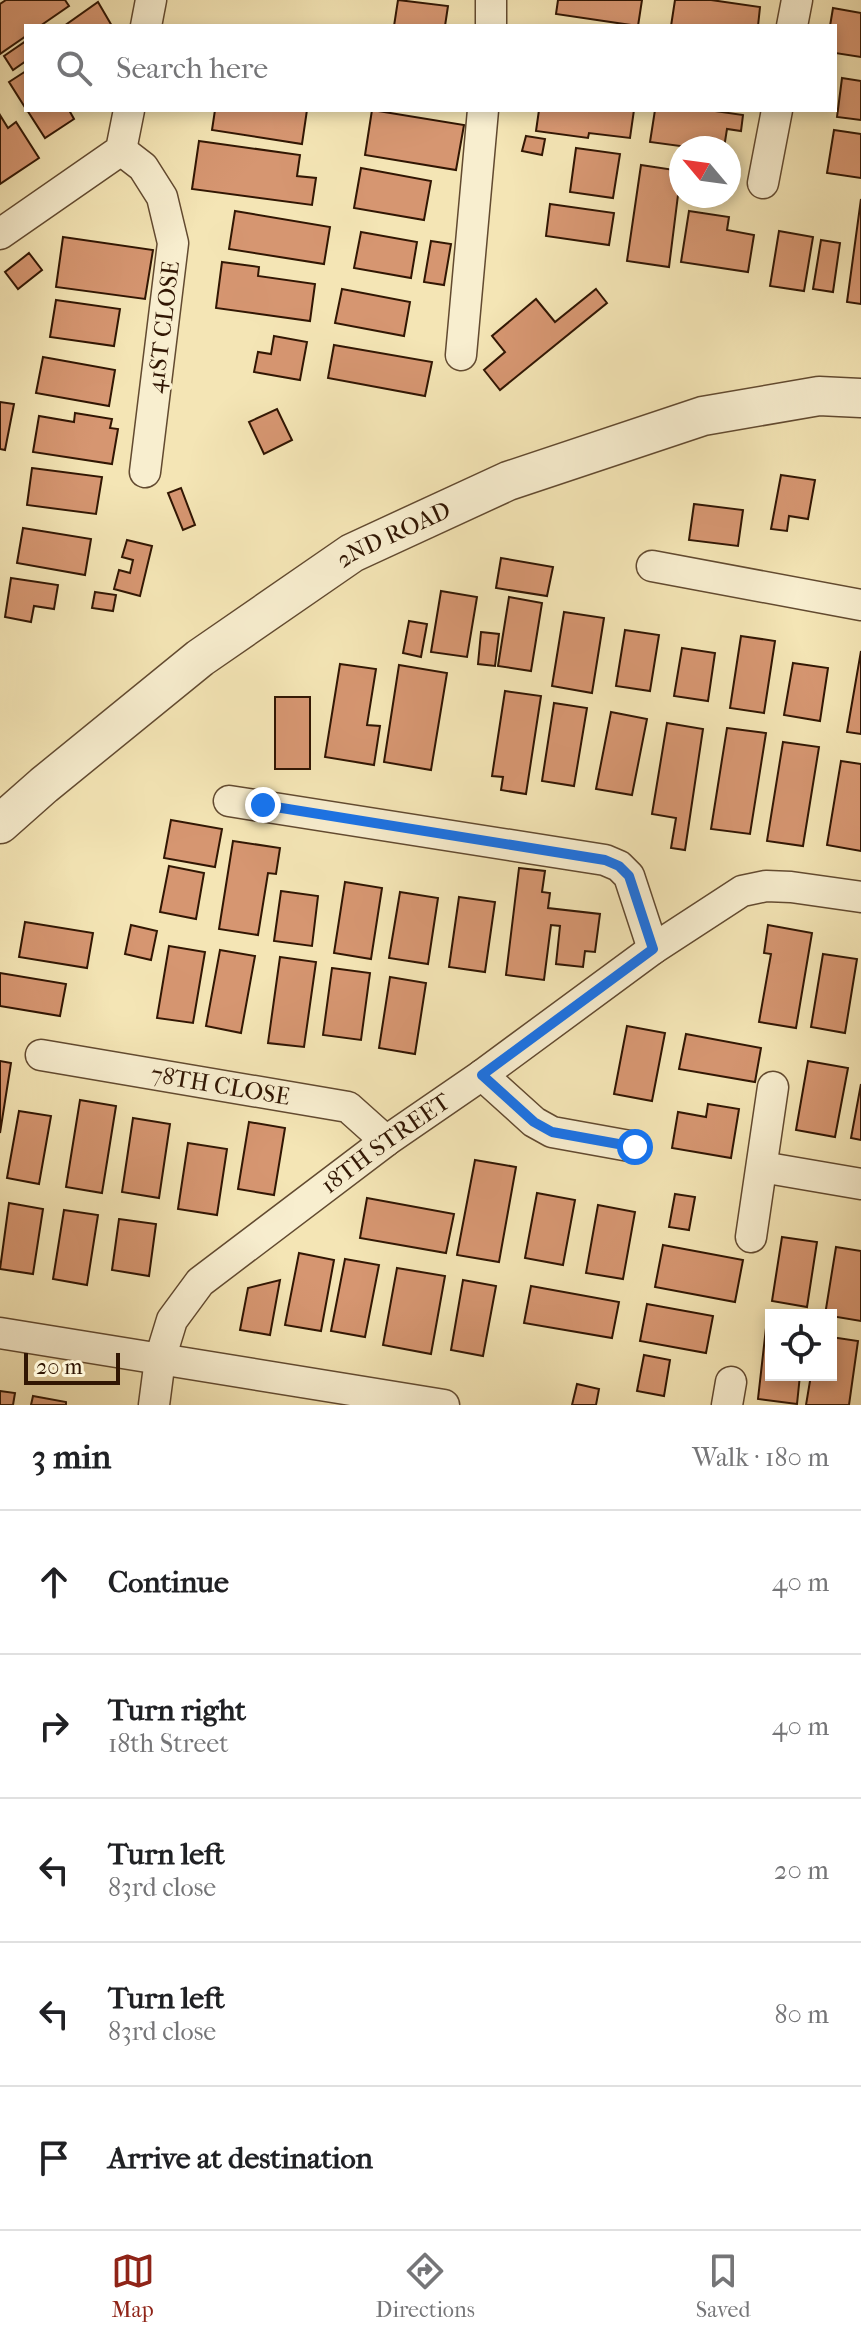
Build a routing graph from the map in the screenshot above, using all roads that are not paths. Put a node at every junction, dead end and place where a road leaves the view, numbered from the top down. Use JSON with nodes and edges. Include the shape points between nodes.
{"nodes":[{"id":1,"x":151,"y":0,"type":"edge"},
{"id":2,"x":491,"y":0,"type":"edge"},
{"id":3,"x":797,"y":0,"type":"edge"},
{"id":4,"x":146,"y":24,"type":"edge"},
{"id":5,"x":491,"y":24,"type":"edge"},
{"id":6,"x":792,"y":24,"type":"edge"},
{"id":7,"x":129,"y":112,"type":"edge"},
{"id":8,"x":483,"y":112,"type":"edge"},
{"id":9,"x":777,"y":112,"type":"edge"},
{"id":10,"x":121,"y":150,"type":"junction"},
{"id":11,"x":763,"y":183,"type":"dead end"},
{"id":12,"x":0,"y":234,"type":"edge"},
{"id":13,"x":461,"y":355,"type":"dead end"},
{"id":14,"x":861,"y":398,"type":"edge"},
{"id":15,"x":145,"y":472,"type":"dead end"},
{"id":16,"x":652,"y":566,"type":"dead end"},
{"id":17,"x":861,"y":605,"type":"edge"},
{"id":18,"x":229,"y":801,"type":"dead end"},
{"id":19,"x":0,"y":824,"type":"edge"},
{"id":20,"x":861,"y":897,"type":"edge"},
{"id":21,"x":653,"y":949,"type":"junction"},
{"id":22,"x":41,"y":1055,"type":"dead end"},
{"id":23,"x":482,"y":1075,"type":"junction"},
{"id":24,"x":773,"y":1087,"type":"dead end"},
{"id":25,"x":386,"y":1141,"type":"junction"},
{"id":26,"x":635,"y":1147,"type":"dead end"},
{"id":27,"x":762,"y":1167,"type":"junction"},
{"id":28,"x":861,"y":1184,"type":"edge"},
{"id":29,"x":751,"y":1237,"type":"dead end"},
{"id":30,"x":0,"y":1333,"type":"edge"},
{"id":31,"x":160,"y":1359,"type":"junction"},
{"id":32,"x":154,"y":1405,"type":"edge"},
{"id":33,"x":444,"y":1405,"type":"edge"}],
"edges":[{"from":1,"to":4,"type":"street"},
{"from":2,"to":5,"type":"street"},
{"from":3,"to":6,"type":"street"},
{"from":7,"to":10,"type":"street"},
{"from":8,"to":13,"type":"street"},
{"from":9,"to":11,"type":"street"},
{"from":10,"to":12,"type":"street"},
{"from":10,"to":15,"type":"street","name":"41ST CLOSE","via":[[143,167],[162,197],[173,243]]},
{"from":14,"to":19,"type":"street","name":"2ND ROAD","via":[[819,396],[703,416],[508,481],[352,553],[200,658]]},
{"from":16,"to":17,"type":"street"},
{"from":18,"to":21,"type":"street","via":[[605,860],[629,876]]},
{"from":20,"to":21,"type":"street","name":"18TH STREET","via":[[791,887],[742,891]]},
{"from":21,"to":23,"type":"street","name":"18TH STREET"},
{"from":22,"to":25,"type":"street","name":"78TH CLOSE","via":[[348,1107]]},
{"from":23,"to":25,"type":"street","name":"18TH STREET"},
{"from":23,"to":26,"type":"street","via":[[552,1132]]},
{"from":24,"to":27,"type":"street"},
{"from":25,"to":31,"type":"street","name":"18TH STREET","via":[[200,1282],[172,1320]]},
{"from":27,"to":28,"type":"street"},
{"from":27,"to":29,"type":"street"},
{"from":30,"to":31,"type":"street"},
{"from":31,"to":32,"type":"street","name":"18TH STREET"},
{"from":31,"to":33,"type":"street"}]}
